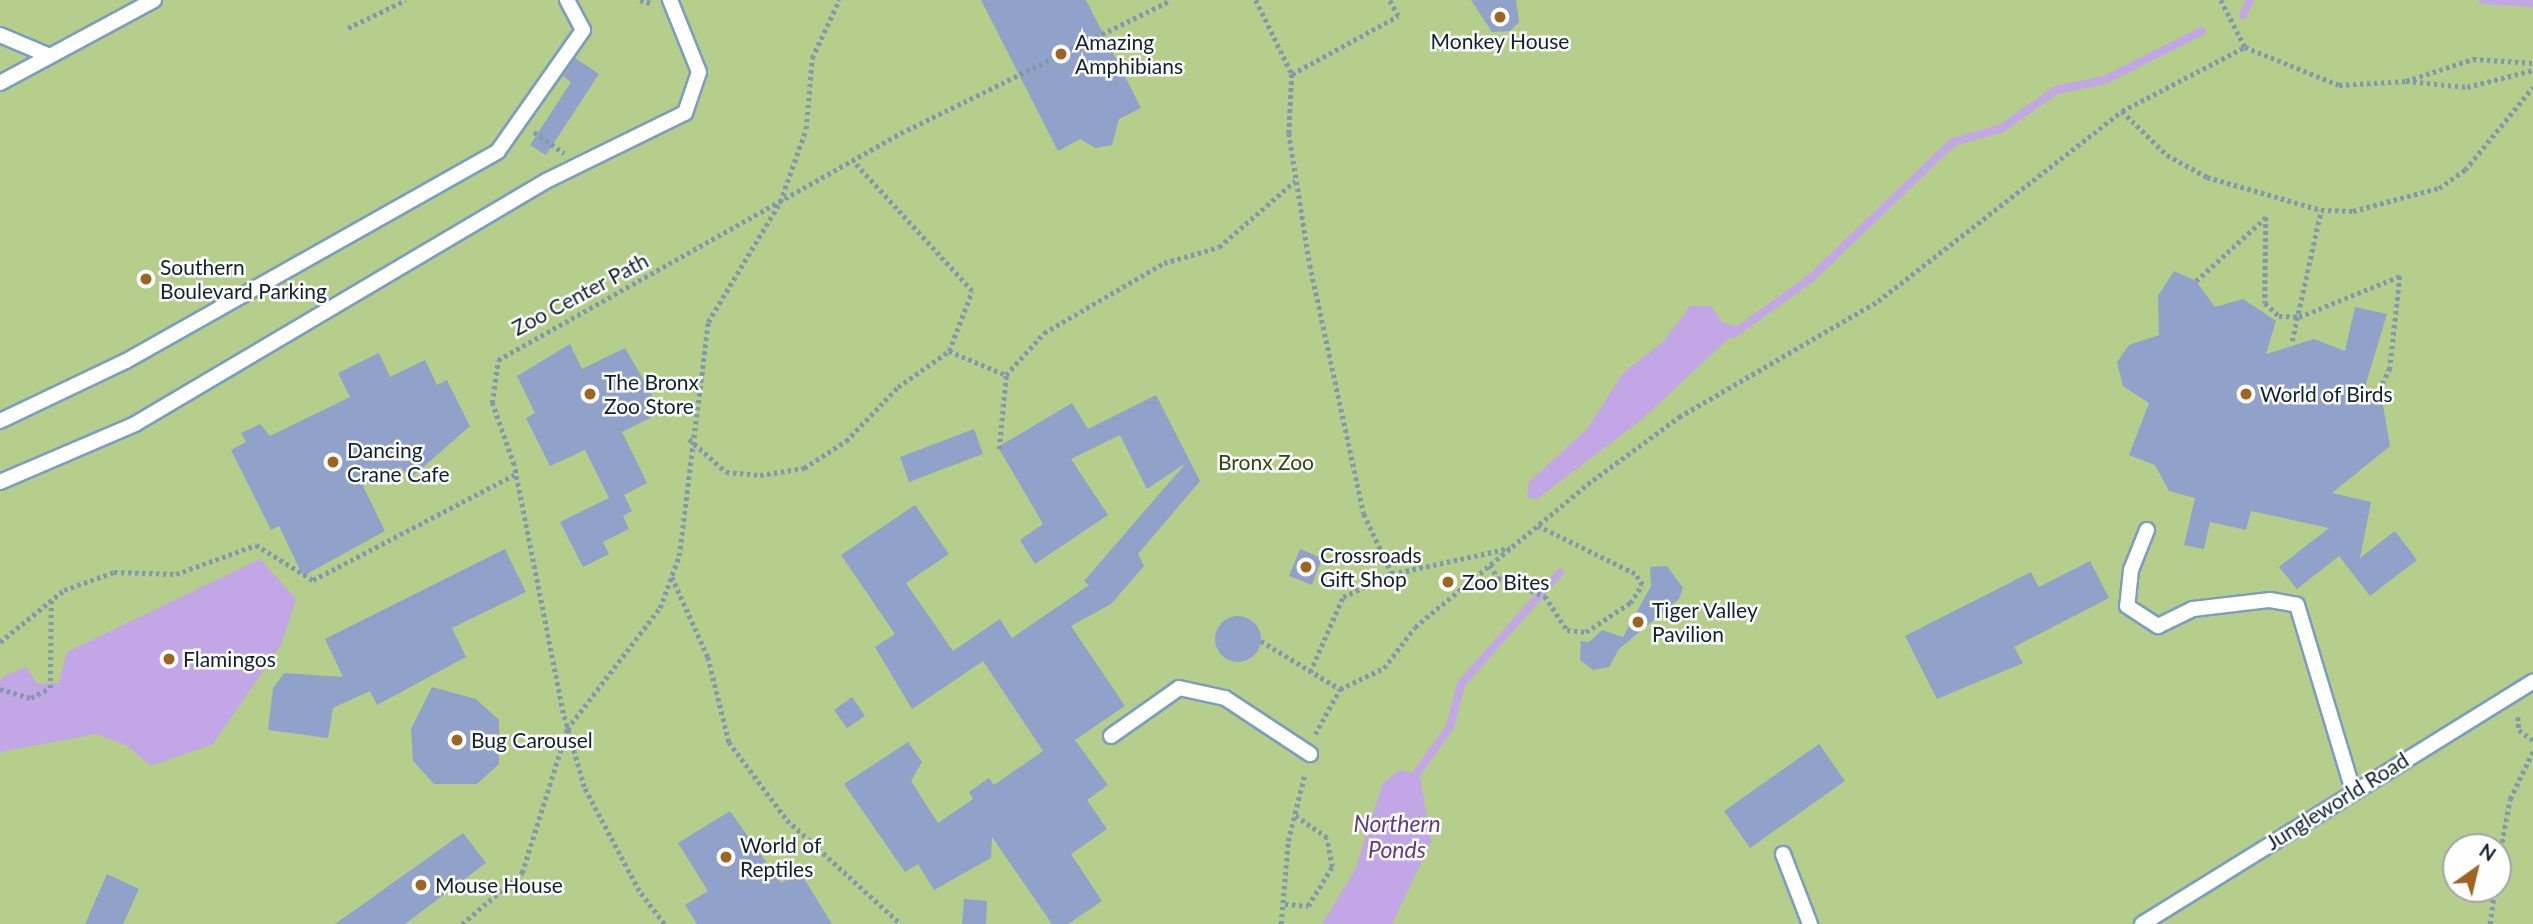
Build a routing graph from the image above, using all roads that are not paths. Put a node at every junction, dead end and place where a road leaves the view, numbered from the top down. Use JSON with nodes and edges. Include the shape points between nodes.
{"nodes":[{"id":1,"x":154,"y":0,"type":"edge"},
{"id":2,"x":567,"y":0,"type":"edge"},
{"id":3,"x":670,"y":0,"type":"edge"},
{"id":4,"x":0,"y":35,"type":"edge"},
{"id":5,"x":50,"y":55,"type":"junction"},
{"id":6,"x":0,"y":83,"type":"edge"},
{"id":7,"x":0,"y":421,"type":"edge"},
{"id":8,"x":0,"y":482,"type":"edge"},
{"id":9,"x":2147,"y":530,"type":"dead end"},
{"id":10,"x":2533,"y":682,"type":"edge"},
{"id":11,"x":1111,"y":736,"type":"dead end"},
{"id":12,"x":1310,"y":754,"type":"road end"},
{"id":13,"x":2353,"y":790,"type":"junction"},
{"id":14,"x":1783,"y":854,"type":"dead end"},
{"id":15,"x":1810,"y":924,"type":"edge"},
{"id":16,"x":2142,"y":924,"type":"edge"}],
"edges":[{"from":1,"to":5,"type":"lane"},
{"from":2,"to":7,"type":"lane","via":[[583,30],[498,151],[126,360]]},
{"from":3,"to":8,"type":"lane","via":[[699,72],[685,113],[580,164],[135,424]]},
{"from":4,"to":5,"type":"lane"},
{"from":5,"to":6,"type":"lane"},
{"from":9,"to":13,"type":"lane","via":[[2131,570],[2127,606],[2158,626],[2218,605],[2297,605]]},
{"from":10,"to":13,"type":"lane","name":"Jungleworld Road"},
{"from":11,"to":12,"type":"lane","via":[[1179,688],[1225,698]]},
{"from":13,"to":16,"type":"lane","name":"Jungleworld Road"},
{"from":14,"to":15,"type":"lane"}]}
